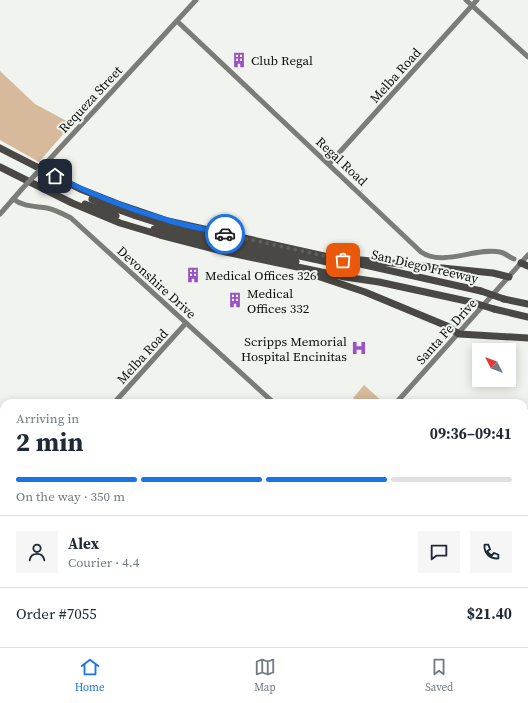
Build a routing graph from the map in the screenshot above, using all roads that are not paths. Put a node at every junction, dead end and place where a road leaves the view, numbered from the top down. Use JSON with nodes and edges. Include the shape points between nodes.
{"nodes":[{"id":1,"x":196,"y":0,"type":"edge"},
{"id":2,"x":466,"y":0,"type":"edge"},
{"id":3,"x":477,"y":0,"type":"edge"},
{"id":4,"x":472,"y":6,"type":"junction"},
{"id":5,"x":177,"y":21,"type":"junction"},
{"id":6,"x":528,"y":57,"type":"edge"},
{"id":7,"x":0,"y":148,"type":"edge"},
{"id":8,"x":0,"y":153,"type":"edge"},
{"id":9,"x":0,"y":162,"type":"edge"},
{"id":10,"x":329,"y":164,"type":"junction"},
{"id":11,"x":0,"y":167,"type":"edge"},
{"id":12,"x":13,"y":199,"type":"junction"},
{"id":13,"x":0,"y":214,"type":"edge"},
{"id":14,"x":528,"y":255,"type":"edge"},
{"id":15,"x":331,"y":257,"type":"junction"},
{"id":16,"x":514,"y":259,"type":"dead end"},
{"id":17,"x":343,"y":260,"type":"junction"},
{"id":18,"x":525,"y":264,"type":"edge"},
{"id":19,"x":303,"y":268,"type":"junction"},
{"id":20,"x":345,"y":277,"type":"junction"},
{"id":21,"x":509,"y":277,"type":"junction"},
{"id":22,"x":528,"y":304,"type":"edge"},
{"id":23,"x":528,"y":317,"type":"edge"},
{"id":24,"x":186,"y":323,"type":"junction"},
{"id":25,"x":459,"y":334,"type":"junction"},
{"id":26,"x":528,"y":338,"type":"edge"},
{"id":27,"x":118,"y":399,"type":"edge"},
{"id":28,"x":270,"y":399,"type":"edge"},
{"id":29,"x":400,"y":399,"type":"edge"}],
"edges":[{"from":1,"to":5,"type":"street","name":"Requeza Street"},
{"from":2,"to":4,"type":"street"},
{"from":3,"to":4,"type":"street","name":"Melba Road"},
{"from":4,"to":6,"type":"street"},
{"from":4,"to":10,"type":"street","name":"Melba Road"},
{"from":5,"to":10,"type":"street","name":"Regal Road"},
{"from":5,"to":12,"type":"street","name":"Requeza Street","bridge":true},
{"from":7,"to":15,"type":"highway","name":"San Diego Freeway","via":[[80,189],[139,211]]},
{"from":8,"to":17,"type":"highway","via":[[67,188],[170,227],[336,264]]},
{"from":9,"to":20,"type":"highway","via":[[78,201],[124,219],[205,242],[335,271]]},
{"from":10,"to":16,"type":"street","name":"Regal Road","via":[[426,255],[433,258],[493,251],[502,252]]},
{"from":11,"to":19,"type":"highway","name":"San Diego Freeway","via":[[72,203],[120,223],[160,235]]},
{"from":12,"to":13,"type":"street","name":"Requeza Street"},
{"from":12,"to":24,"type":"street","name":"Devonshire Drive","via":[[28,206],[57,211],[71,218]]},
{"from":14,"to":18,"type":"street","name":"Santa Fe Drive"},
{"from":15,"to":17,"type":"highway","name":"San Diego Freeway"},
{"from":15,"to":21,"type":"highway","via":[[493,273]]},
{"from":17,"to":22,"type":"highway","name":"San Diego Freeway","bridge":true},
{"from":18,"to":21,"type":"street","name":"Santa Fe Drive"},
{"from":19,"to":20,"type":"highway","name":"San Diego Freeway"},
{"from":19,"to":25,"type":"highway","via":[[310,274],[371,294],[447,326]]},
{"from":20,"to":23,"type":"highway","name":"San Diego Freeway","bridge":true,"via":[[471,302]]},
{"from":21,"to":25,"type":"street","name":"Santa Fe Drive"},
{"from":24,"to":27,"type":"street","name":"Melba Road"},
{"from":24,"to":28,"type":"street","name":"Devonshire Drive"},
{"from":25,"to":26,"type":"highway"},
{"from":25,"to":29,"type":"street","name":"Santa Fe Drive"}]}
